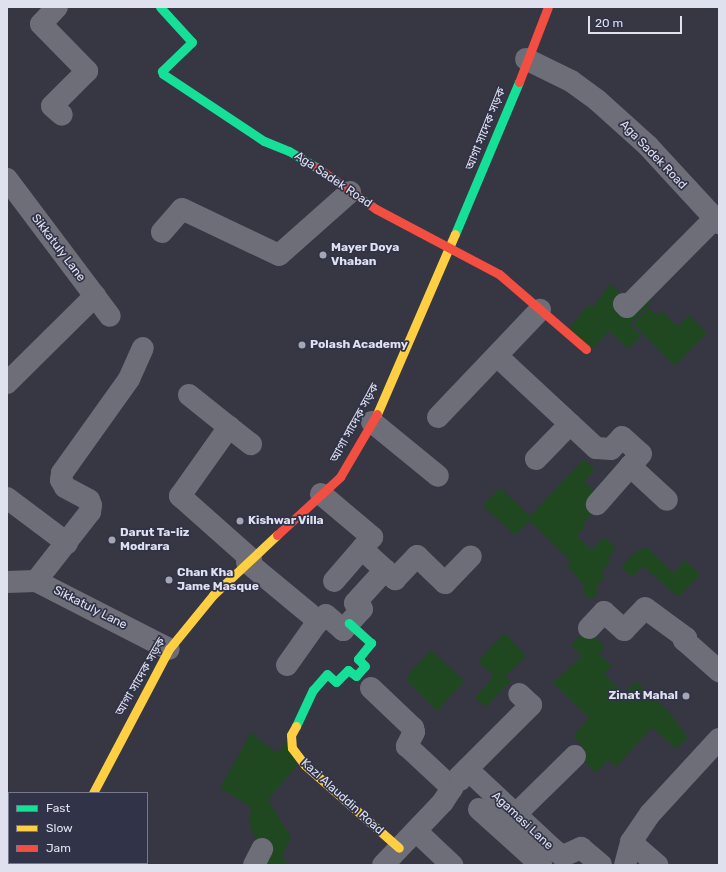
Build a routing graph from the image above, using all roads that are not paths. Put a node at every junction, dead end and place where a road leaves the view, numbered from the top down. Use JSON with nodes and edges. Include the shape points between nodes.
{"nodes":[{"id":1,"x":57,"y":7,"type":"edge"},
{"id":2,"x":160,"y":7,"type":"edge"},
{"id":3,"x":548,"y":7,"type":"edge"},
{"id":4,"x":526,"y":58,"type":"junction"},
{"id":5,"x":62,"y":116,"type":"dead end"},
{"id":6,"x":7,"y":179,"type":"edge"},
{"id":7,"x":350,"y":192,"type":"junction"},
{"id":8,"x":717,"y":220,"type":"edge"},
{"id":9,"x":162,"y":232,"type":"dead end"},
{"id":10,"x":449,"y":247,"type":"junction"},
{"id":11,"x":95,"y":296,"type":"junction"},
{"id":12,"x":624,"y":304,"type":"dead end"},
{"id":13,"x":540,"y":310,"type":"junction"},
{"id":14,"x":110,"y":316,"type":"dead end"},
{"id":15,"x":143,"y":348,"type":"dead end"},
{"id":16,"x":586,"y":349,"type":"dead end"},
{"id":17,"x":497,"y":356,"type":"junction"},
{"id":18,"x":7,"y":383,"type":"edge"},
{"id":19,"x":189,"y":395,"type":"dead end"},
{"id":20,"x":438,"y":417,"type":"dead end"},
{"id":21,"x":372,"y":422,"type":"junction"},
{"id":22,"x":570,"y":424,"type":"junction"},
{"id":23,"x":229,"y":427,"type":"junction"},
{"id":24,"x":251,"y":444,"type":"dead end"},
{"id":25,"x":536,"y":459,"type":"dead end"},
{"id":26,"x":630,"y":466,"type":"junction"},
{"id":27,"x":438,"y":476,"type":"dead end"},
{"id":28,"x":321,"y":494,"type":"junction"},
{"id":29,"x":7,"y":498,"type":"edge"},
{"id":30,"x":667,"y":500,"type":"dead end"},
{"id":31,"x":597,"y":504,"type":"dead end"},
{"id":32,"x":67,"y":543,"type":"junction"},
{"id":33,"x":362,"y":549,"type":"junction"},
{"id":34,"x":471,"y":556,"type":"dead end"},
{"id":35,"x":249,"y":560,"type":"junction"},
{"id":36,"x":385,"y":570,"type":"junction"},
{"id":37,"x":36,"y":581,"type":"junction"},
{"id":38,"x":334,"y":581,"type":"dead end"},
{"id":39,"x":7,"y":582,"type":"edge"},
{"id":40,"x":320,"y":620,"type":"junction"},
{"id":41,"x":350,"y":623,"type":"junction"},
{"id":42,"x":589,"y":628,"type":"dead end"},
{"id":43,"x":169,"y":649,"type":"junction"},
{"id":44,"x":287,"y":665,"type":"dead end"},
{"id":45,"x":719,"y":671,"type":"edge"},
{"id":46,"x":370,"y":688,"type":"dead end"},
{"id":47,"x":519,"y":694,"type":"dead end"},
{"id":48,"x":719,"y":739,"type":"edge"},
{"id":49,"x":575,"y":756,"type":"dead end"},
{"id":50,"x":467,"y":769,"type":"junction"},
{"id":51,"x":94,"y":792,"type":"edge"},
{"id":52,"x":479,"y":809,"type":"dead end"},
{"id":53,"x":515,"y":815,"type":"junction"},
{"id":54,"x":434,"y":820,"type":"dead end"},
{"id":55,"x":416,"y":831,"type":"junction"},
{"id":56,"x":631,"y":842,"type":"junction"},
{"id":57,"x":399,"y":848,"type":"junction"},
{"id":58,"x":383,"y":865,"type":"edge"},
{"id":59,"x":452,"y":865,"type":"edge"},
{"id":60,"x":541,"y":865,"type":"edge"},
{"id":61,"x":601,"y":865,"type":"edge"},
{"id":62,"x":625,"y":865,"type":"edge"},
{"id":63,"x":657,"y":865,"type":"edge"}],
"edges":[{"from":1,"to":5,"type":"street","via":[[41,24],[87,71],[52,106]]},
{"from":2,"to":7,"type":"street","name":"Aga Sadek Road","via":[[192,42],[162,71],[162,74],[264,141],[290,151],[316,166]]},
{"from":3,"to":4,"type":"street","name":"আগা সাদেক সড়ক"},
{"from":4,"to":8,"type":"street","name":"Aga Sadek Road","via":[[571,81],[597,100],[648,146]]},
{"from":4,"to":10,"type":"street","name":"আগা সাদেক সড়ক","via":[[505,118]]},
{"from":6,"to":11,"type":"street","name":"Sikkatuly Lane"},
{"from":7,"to":9,"type":"street","via":[[279,255],[182,209]]},
{"from":7,"to":10,"type":"street","name":"Aga Sadek Road","via":[[376,209]]},
{"from":8,"to":12,"type":"street","name":"Aga Sadek Road","via":[[627,307]]},
{"from":10,"to":13,"type":"street","name":"Aga Sadek Road","via":[[499,274]]},
{"from":10,"to":21,"type":"street","name":"আগা সাদেক সড়ক"},
{"from":11,"to":14,"type":"street","name":"Sikkatuly Lane"},
{"from":11,"to":18,"type":"street"},
{"from":13,"to":16,"type":"street","name":"Aga Sadek Road"},
{"from":13,"to":17,"type":"street"},
{"from":15,"to":32,"type":"street","via":[[129,379],[62,473],[61,480],[65,487],[89,500],[92,505],[90,512]]},
{"from":17,"to":20,"type":"street"},
{"from":17,"to":22,"type":"street"},
{"from":19,"to":23,"type":"street"},
{"from":21,"to":27,"type":"street"},
{"from":21,"to":28,"type":"street","name":"আগা সাদেক সড়ক","via":[[340,477]]},
{"from":22,"to":25,"type":"street"},
{"from":22,"to":26,"type":"street","via":[[596,448],[611,449],[622,437],[641,454]]},
{"from":23,"to":24,"type":"street"},
{"from":23,"to":35,"type":"street","via":[[180,496]]},
{"from":26,"to":30,"type":"street"},
{"from":26,"to":31,"type":"street"},
{"from":28,"to":33,"type":"street","via":[[372,537]]},
{"from":28,"to":35,"type":"street","name":"আগা সাদেক সড়ক"},
{"from":29,"to":32,"type":"street"},
{"from":32,"to":37,"type":"street"},
{"from":33,"to":36,"type":"street"},
{"from":33,"to":38,"type":"street"},
{"from":34,"to":36,"type":"street","via":[[445,583],[417,556],[395,579]]},
{"from":35,"to":40,"type":"street"},
{"from":35,"to":43,"type":"street","name":"আগা সাদেক সড়ক","via":[[213,595]]},
{"from":36,"to":41,"type":"street","via":[[355,603],[362,609]]},
{"from":37,"to":39,"type":"street","name":"Sikkatuly Lane"},
{"from":37,"to":43,"type":"street","name":"Sikkatuly Lane"},
{"from":40,"to":41,"type":"street","via":[[327,615],[343,630]]},
{"from":40,"to":44,"type":"street"},
{"from":41,"to":57,"type":"street","name":"Kazi Alauddin Road","via":[[371,643],[358,659],[365,666],[356,676],[348,670],[336,682],[327,674],[314,690],[291,735],[292,748],[305,765]]},
{"from":42,"to":45,"type":"street","via":[[604,612],[624,630],[645,608],[686,638],[684,640]]},
{"from":43,"to":51,"type":"street","name":"আগা সাদেক সড়ক"},
{"from":46,"to":55,"type":"street","via":[[413,728],[414,732],[407,746],[452,788],[443,802]]},
{"from":47,"to":50,"type":"street","via":[[531,705]]},
{"from":48,"to":56,"type":"street","via":[[650,814]]},
{"from":49,"to":53,"type":"street"},
{"from":50,"to":53,"type":"street","name":"Agamasi Lane"},
{"from":50,"to":54,"type":"street","via":[[460,777],[457,797]]},
{"from":52,"to":60,"type":"street"},
{"from":53,"to":61,"type":"street","name":"Agamasi Lane","via":[[563,856],[581,848]]},
{"from":55,"to":57,"type":"street"},
{"from":55,"to":59,"type":"street"},
{"from":56,"to":62,"type":"street"},
{"from":56,"to":63,"type":"street"},
{"from":57,"to":58,"type":"street"}]}
